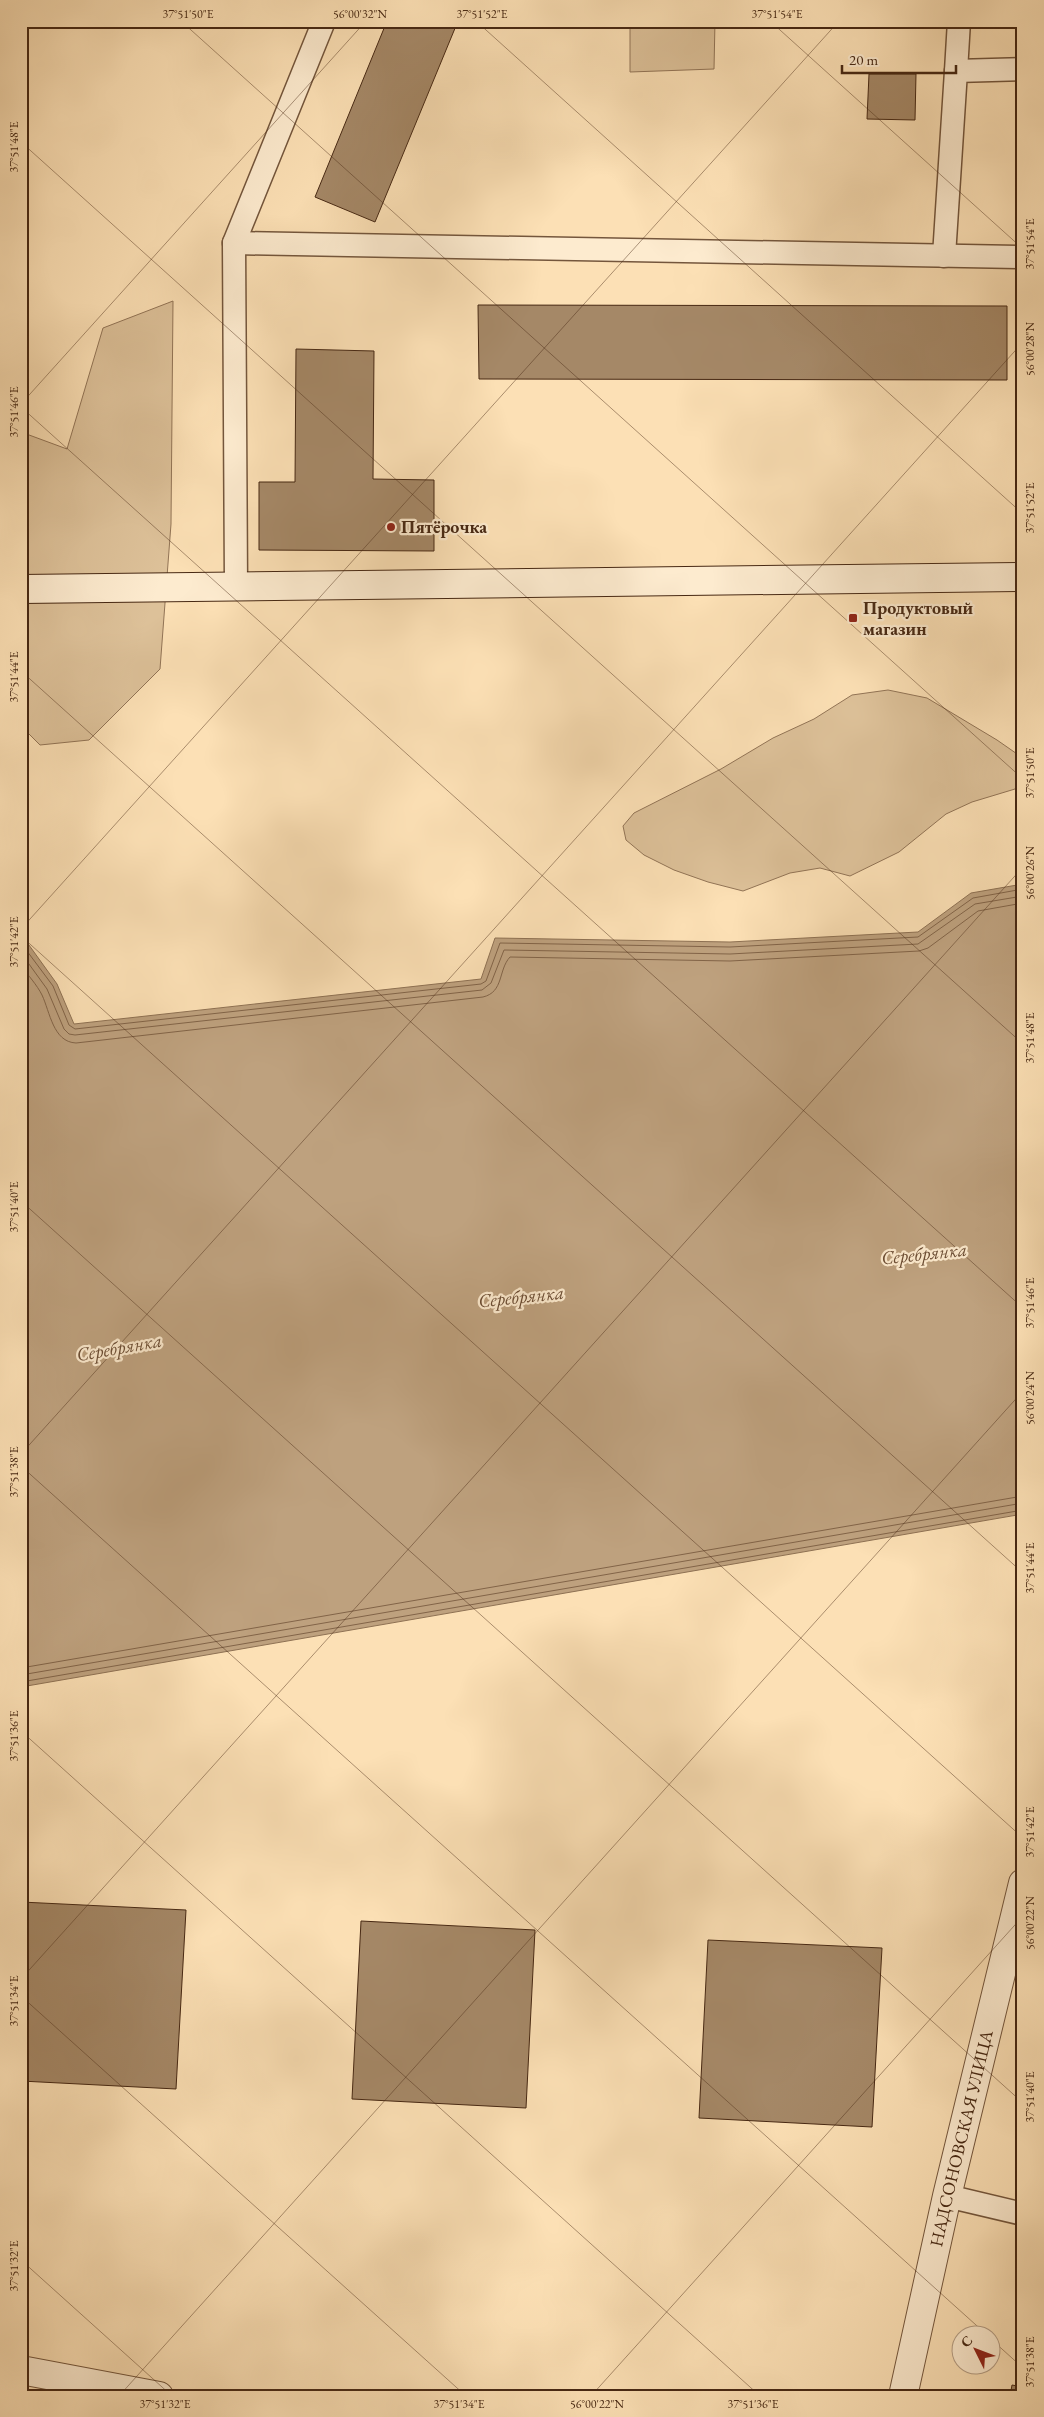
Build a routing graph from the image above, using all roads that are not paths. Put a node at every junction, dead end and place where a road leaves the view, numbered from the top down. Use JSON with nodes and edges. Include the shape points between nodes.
{"nodes":[{"id":1,"x":324,"y":21,"type":"edge"},
{"id":2,"x":959,"y":21,"type":"edge"},
{"id":3,"x":1023,"y":69,"type":"edge"},
{"id":4,"x":956,"y":71,"type":"junction"},
{"id":5,"x":234,"y":243,"type":"junction"},
{"id":6,"x":944,"y":256,"type":"junction"},
{"id":7,"x":1023,"y":257,"type":"edge"},
{"id":8,"x":1023,"y":577,"type":"edge"},
{"id":9,"x":236,"y":585,"type":"junction"},
{"id":10,"x":21,"y":589,"type":"edge"},
{"id":11,"x":1023,"y":1883,"type":"edge"},
{"id":12,"x":948,"y":2196,"type":"junction"},
{"id":13,"x":1023,"y":2214,"type":"edge"},
{"id":14,"x":21,"y":2370,"type":"edge"},
{"id":15,"x":159,"y":2396,"type":"edge"},
{"id":16,"x":903,"y":2396,"type":"edge"}],
"edges":[{"from":1,"to":5,"type":"lane"},
{"from":2,"to":4,"type":"lane"},
{"from":3,"to":4,"type":"lane"},
{"from":4,"to":6,"type":"lane"},
{"from":5,"to":6,"type":"lane"},
{"from":5,"to":9,"type":"lane"},
{"from":6,"to":7,"type":"lane"},
{"from":8,"to":9,"type":"street"},
{"from":9,"to":10,"type":"street"},
{"from":11,"to":12,"type":"street","name":"НАДСОНОВСКАЯ УЛИЦА"},
{"from":12,"to":13,"type":"lane"},
{"from":12,"to":16,"type":"street","name":"НАДСОНОВСКАЯ УЛИЦА"},
{"from":14,"to":15,"type":"street"}]}
